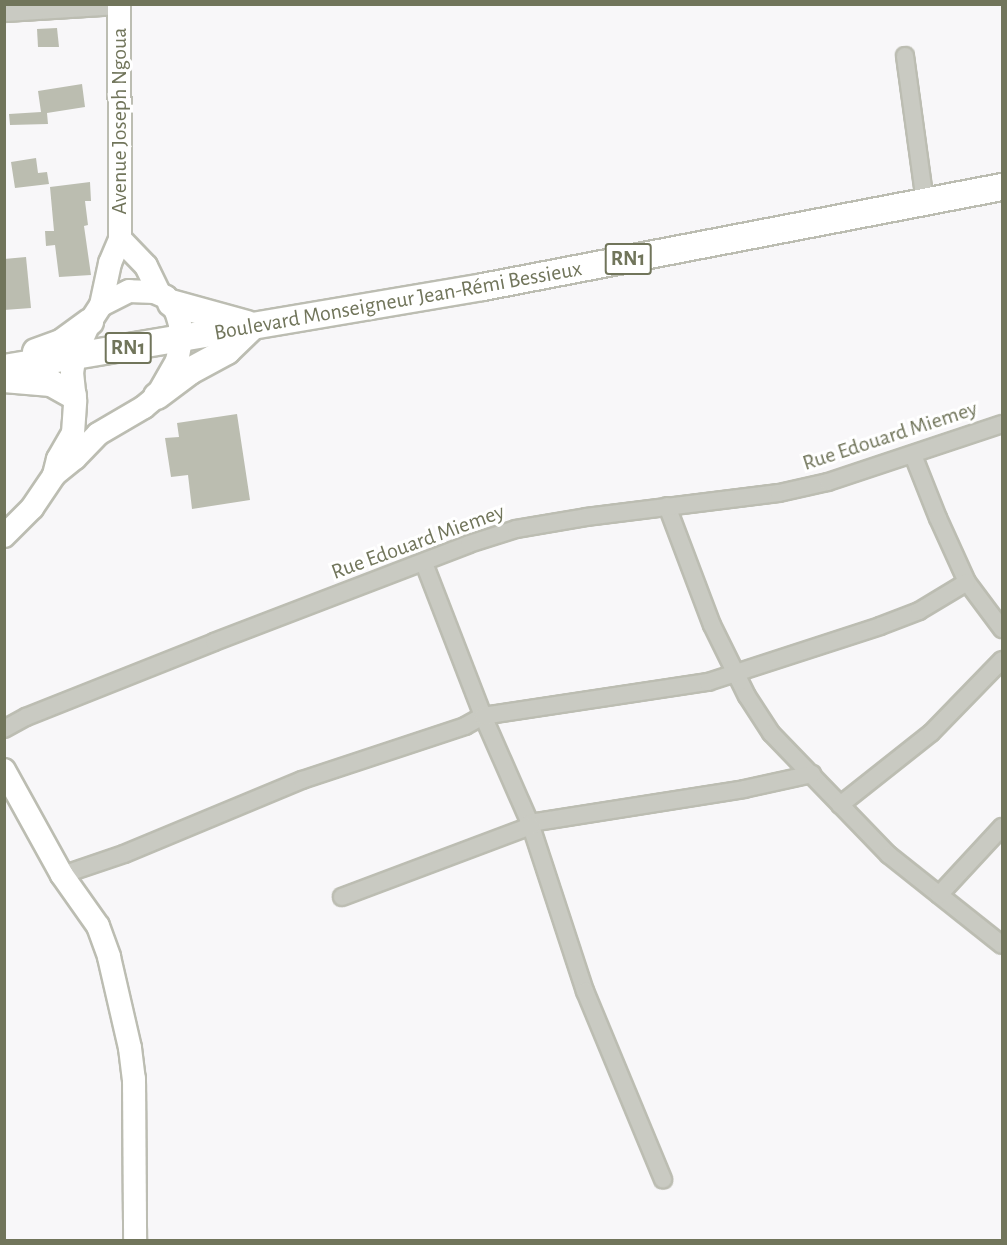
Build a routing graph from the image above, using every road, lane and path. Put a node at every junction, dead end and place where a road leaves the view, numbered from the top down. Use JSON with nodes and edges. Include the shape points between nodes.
{"nodes":[{"id":1,"x":119,"y":5,"type":"edge"},
{"id":2,"x":4,"y":13,"type":"edge"},
{"id":3,"x":905,"y":56,"type":"dead end"},
{"id":4,"x":1002,"y":187,"type":"edge"},
{"id":5,"x":925,"y":202,"type":"junction"},
{"id":6,"x":120,"y":238,"type":"junction"},
{"id":7,"x":165,"y":298,"type":"junction"},
{"id":8,"x":95,"y":314,"type":"junction"},
{"id":9,"x":253,"y":326,"type":"junction"},
{"id":10,"x":181,"y":340,"type":"junction"},
{"id":11,"x":75,"y":355,"type":"junction"},
{"id":12,"x":4,"y":356,"type":"edge"},
{"id":13,"x":4,"y":368,"type":"edge"},
{"id":14,"x":4,"y":379,"type":"edge"},
{"id":15,"x":157,"y":396,"type":"junction"},
{"id":16,"x":74,"y":403,"type":"junction"},
{"id":17,"x":129,"y":415,"type":"junction"},
{"id":18,"x":1002,"y":424,"type":"edge"},
{"id":19,"x":913,"y":455,"type":"junction"},
{"id":20,"x":54,"y":475,"type":"junction"},
{"id":21,"x":667,"y":506,"type":"junction"},
{"id":22,"x":7,"y":530,"type":"edge"},
{"id":23,"x":424,"y":562,"type":"junction"},
{"id":24,"x":967,"y":582,"type":"junction"},
{"id":25,"x":1002,"y":629,"type":"edge"},
{"id":26,"x":1002,"y":660,"type":"edge"},
{"id":27,"x":736,"y":673,"type":"junction"},
{"id":28,"x":483,"y":716,"type":"junction"},
{"id":29,"x":4,"y":729,"type":"edge"},
{"id":30,"x":4,"y":770,"type":"edge"},
{"id":31,"x":812,"y":774,"type":"junction"},
{"id":32,"x":840,"y":805,"type":"junction"},
{"id":33,"x":531,"y":824,"type":"junction"},
{"id":34,"x":1002,"y":827,"type":"edge"},
{"id":35,"x":62,"y":875,"type":"junction"},
{"id":36,"x":939,"y":895,"type":"junction"},
{"id":37,"x":342,"y":897,"type":"dead end"},
{"id":38,"x":1002,"y":945,"type":"edge"},
{"id":39,"x":663,"y":1179,"type":"dead end"},
{"id":40,"x":135,"y":1240,"type":"edge"}],
"edges":[{"from":1,"to":2,"type":"street"},
{"from":1,"to":6,"type":"main road","name":"Avenue Joseph Ngoua"},
{"from":3,"to":5,"type":"street"},
{"from":4,"to":5,"type":"main road","name":"Boulevard Monseigneur Jean-Rémi Bessieux","number":"RN1"},
{"from":5,"to":9,"type":"main road","name":"Boulevard Monseigneur Jean-Rémi Bessieux","number":"RN1","via":[[483,287]]},
{"from":6,"to":7,"type":"main road","via":[[147,266]]},
{"from":6,"to":8,"type":"main road"},
{"from":7,"to":8,"type":"main road","via":[[144,290],[129,291]]},
{"from":7,"to":9,"type":"main road"},
{"from":7,"to":10,"type":"main road","via":[[180,324]]},
{"from":8,"to":11,"type":"main road"},
{"from":8,"to":12,"type":"main road","via":[[52,348]]},
{"from":9,"to":10,"type":"main road","name":"Boulevard Monseigneur Jean-Rémi Bessieux","number":"RN1"},
{"from":9,"to":15,"type":"main road","via":[[227,351],[190,371]]},
{"from":10,"to":11,"type":"main road","name":"Boulevard Monseigneur Jean-Rémi Bessieux","number":"RN1"},
{"from":10,"to":15,"type":"main road","via":[[170,376]]},
{"from":11,"to":13,"type":"main road","name":"Boulevard Monseigneur Jean-Rémi Bessieux","number":"RN1"},
{"from":11,"to":16,"type":"main road"},
{"from":14,"to":16,"type":"main road","via":[[51,383]]},
{"from":15,"to":17,"type":"main road"},
{"from":16,"to":17,"type":"main road","via":[[105,422]]},
{"from":16,"to":20,"type":"main road","via":[[73,433]]},
{"from":17,"to":20,"type":"main road","via":[[98,434]]},
{"from":18,"to":19,"type":"street","name":"Rue Edouard Miemey"},
{"from":19,"to":21,"type":"street","name":"Rue Edouard Miemey","via":[[779,493]]},
{"from":19,"to":24,"type":"street"},
{"from":20,"to":22,"type":"main road","via":[[32,508]]},
{"from":21,"to":23,"type":"street","name":"Rue Edouard Miemey","via":[[516,529]]},
{"from":21,"to":27,"type":"street","via":[[699,594]]},
{"from":23,"to":28,"type":"street"},
{"from":23,"to":29,"type":"street","name":"Rue Edouard Miemey","via":[[214,642]]},
{"from":24,"to":25,"type":"street"},
{"from":24,"to":27,"type":"street","via":[[919,610]]},
{"from":26,"to":32,"type":"street","via":[[931,733]]},
{"from":27,"to":28,"type":"street","via":[[708,682]]},
{"from":27,"to":31,"type":"street","via":[[771,733]]},
{"from":28,"to":33,"type":"street"},
{"from":28,"to":35,"type":"street","via":[[465,726],[302,780],[124,854]]},
{"from":30,"to":35,"type":"main road"},
{"from":31,"to":32,"type":"street"},
{"from":31,"to":33,"type":"street"},
{"from":32,"to":36,"type":"street","via":[[889,855]]},
{"from":33,"to":37,"type":"street"},
{"from":33,"to":39,"type":"street","via":[[585,991]]},
{"from":34,"to":36,"type":"street"},
{"from":35,"to":40,"type":"main road","via":[[98,926],[130,1048],[135,1113]]},
{"from":36,"to":38,"type":"street"}]}
